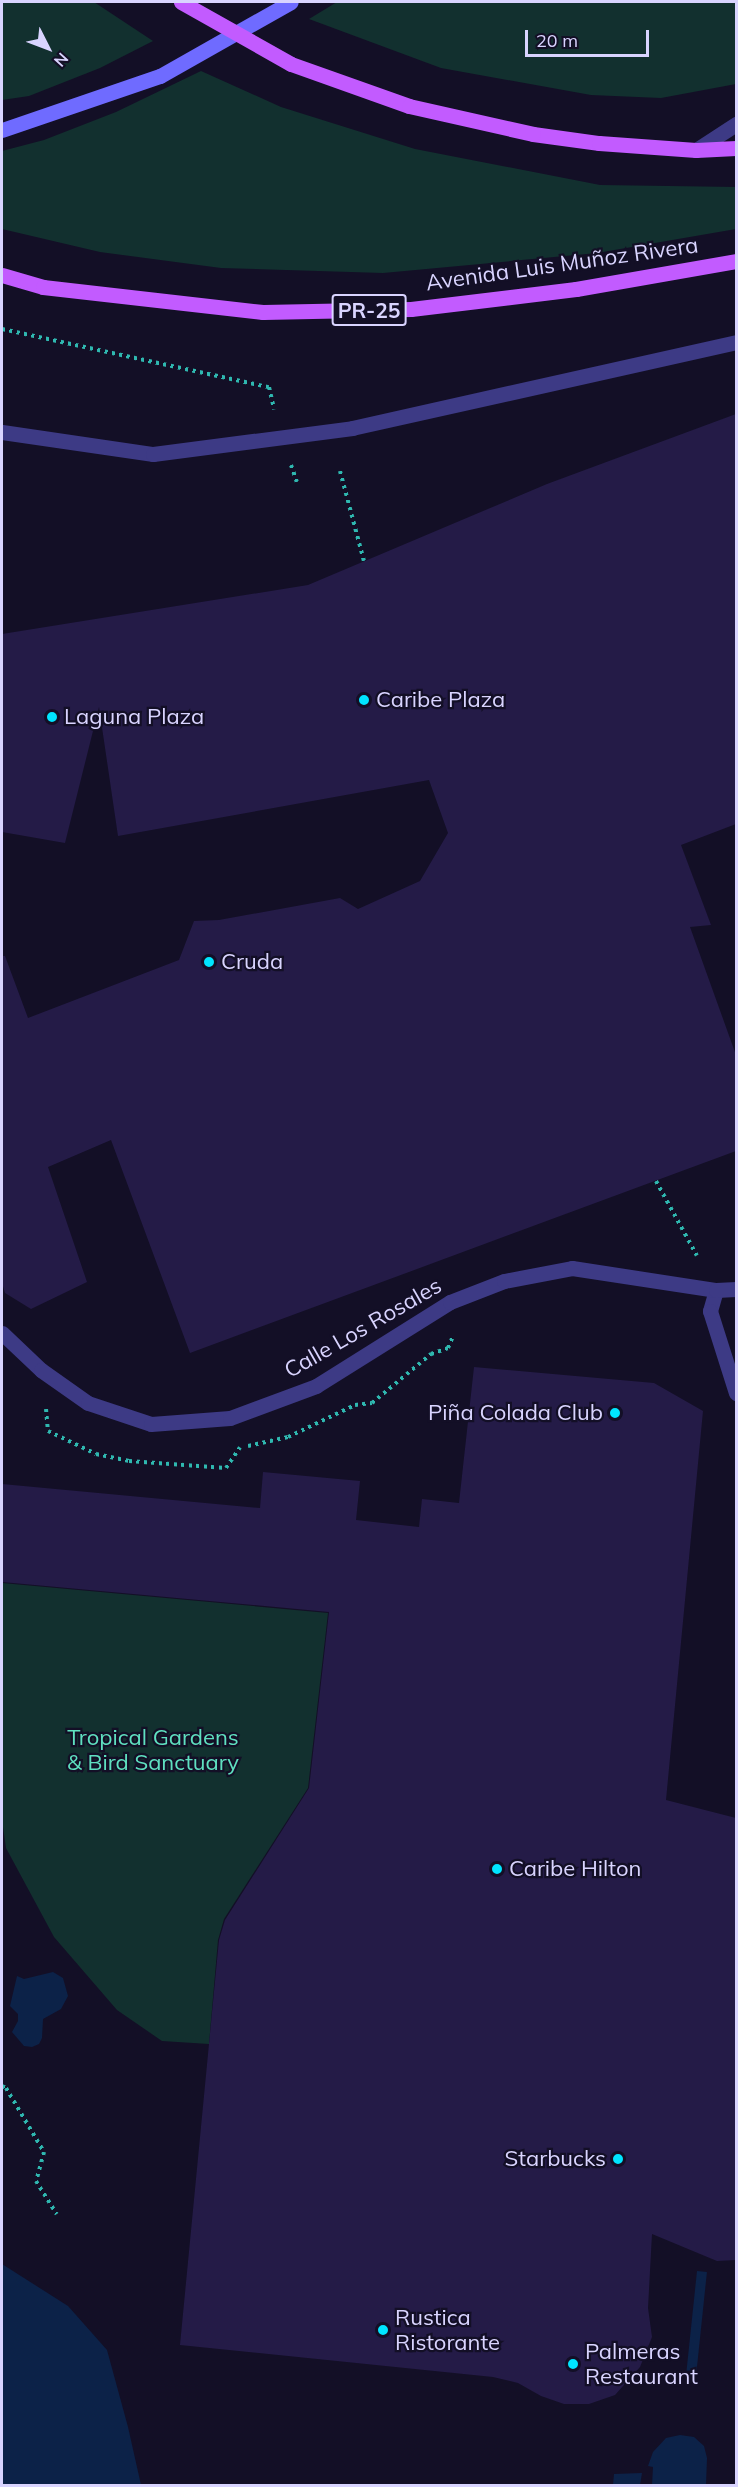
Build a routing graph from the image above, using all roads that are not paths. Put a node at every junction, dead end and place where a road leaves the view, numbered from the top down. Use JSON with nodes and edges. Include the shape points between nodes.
{"nodes":[{"id":1,"x":181,"y":2,"type":"edge"},
{"id":2,"x":291,"y":2,"type":"edge"},
{"id":3,"x":736,"y":124,"type":"edge"},
{"id":4,"x":2,"y":130,"type":"edge"},
{"id":5,"x":736,"y":148,"type":"edge"},
{"id":6,"x":696,"y":150,"type":"junction"},
{"id":7,"x":736,"y":261,"type":"edge"},
{"id":8,"x":2,"y":275,"type":"edge"},
{"id":9,"x":736,"y":342,"type":"edge"},
{"id":10,"x":2,"y":432,"type":"edge"},
{"id":11,"x":736,"y":1289,"type":"edge"},
{"id":12,"x":716,"y":1290,"type":"junction"},
{"id":13,"x":2,"y":1333,"type":"edge"},
{"id":14,"x":736,"y":1393,"type":"edge"}],
"edges":[{"from":1,"to":6,"type":"main road","bridge":true,"via":[[291,64],[408,106],[533,134]]},
{"from":2,"to":4,"type":"main road","via":[[160,76]]},
{"from":3,"to":6,"type":"street"},
{"from":5,"to":6,"type":"main road"},
{"from":7,"to":8,"type":"main road","name":"Avenida Luis Muñoz Rivera","number":"PR-25","via":[[576,289],[411,309],[263,312],[43,287]]},
{"from":9,"to":10,"type":"street","via":[[352,428],[153,454]]},
{"from":11,"to":12,"type":"street","name":"Calle Los Rosales"},
{"from":12,"to":13,"type":"street","name":"Calle Los Rosales","via":[[572,1268],[504,1281],[450,1302],[316,1386],[230,1418],[151,1424],[88,1404],[41,1370]]},
{"from":12,"to":14,"type":"street","via":[[710,1311]]}]}
